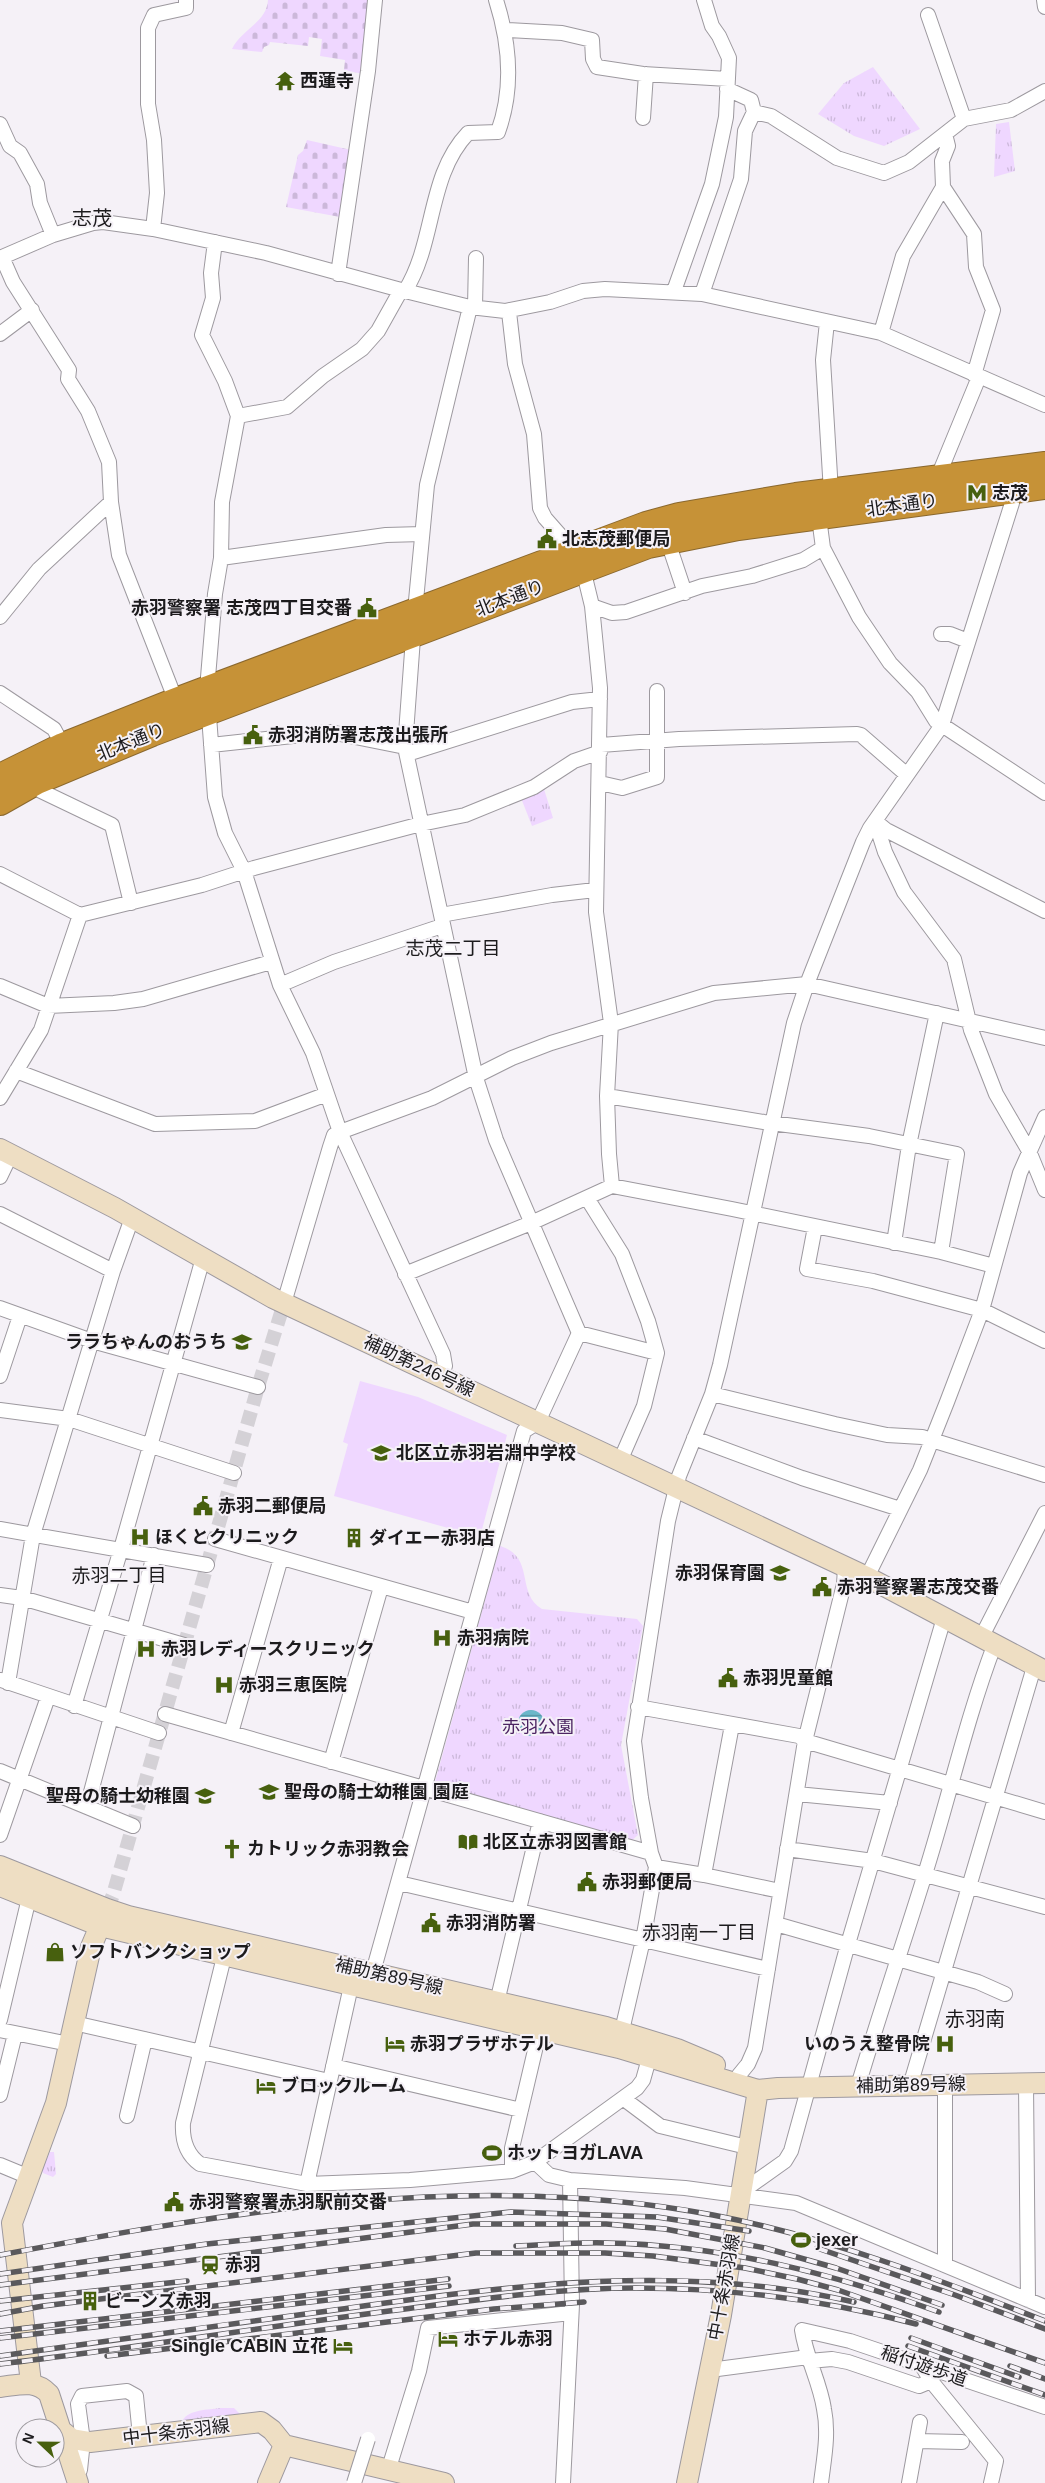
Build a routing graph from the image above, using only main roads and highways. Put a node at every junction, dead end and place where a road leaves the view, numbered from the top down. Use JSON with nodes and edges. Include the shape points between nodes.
{"nodes":[{"id":1,"x":1045,"y":465,"type":"edge"},
{"id":2,"x":1010,"y":480,"type":"junction"},
{"id":3,"x":1045,"y":486,"type":"edge"},
{"id":4,"x":822,"y":500,"type":"junction"},
{"id":5,"x":578,"y":560,"type":"junction"},
{"id":6,"x":207,"y":701,"type":"junction"},
{"id":7,"x":0,"y":777,"type":"edge"},
{"id":8,"x":0,"y":802,"type":"edge"}],
"edges":[{"from":1,"to":2,"type":"highway","name":"北本通り"},
{"from":2,"to":3,"type":"highway","name":"北本通り"},
{"from":2,"to":4,"type":"highway","name":"北本通り"},
{"from":2,"to":4,"type":"highway","name":"北本通り","via":[[937,480]]},
{"from":4,"to":5,"type":"highway","name":"北本通り"},
{"from":4,"to":5,"type":"highway","name":"北本通り","via":[[679,516],[621,532]]},
{"from":5,"to":6,"type":"highway","name":"北本通り","via":[[414,623],[311,671]]},
{"from":6,"to":7,"type":"highway","name":"北本通り","via":[[176,701],[63,746]]},
{"from":6,"to":8,"type":"highway","name":"北本通り"}]}
